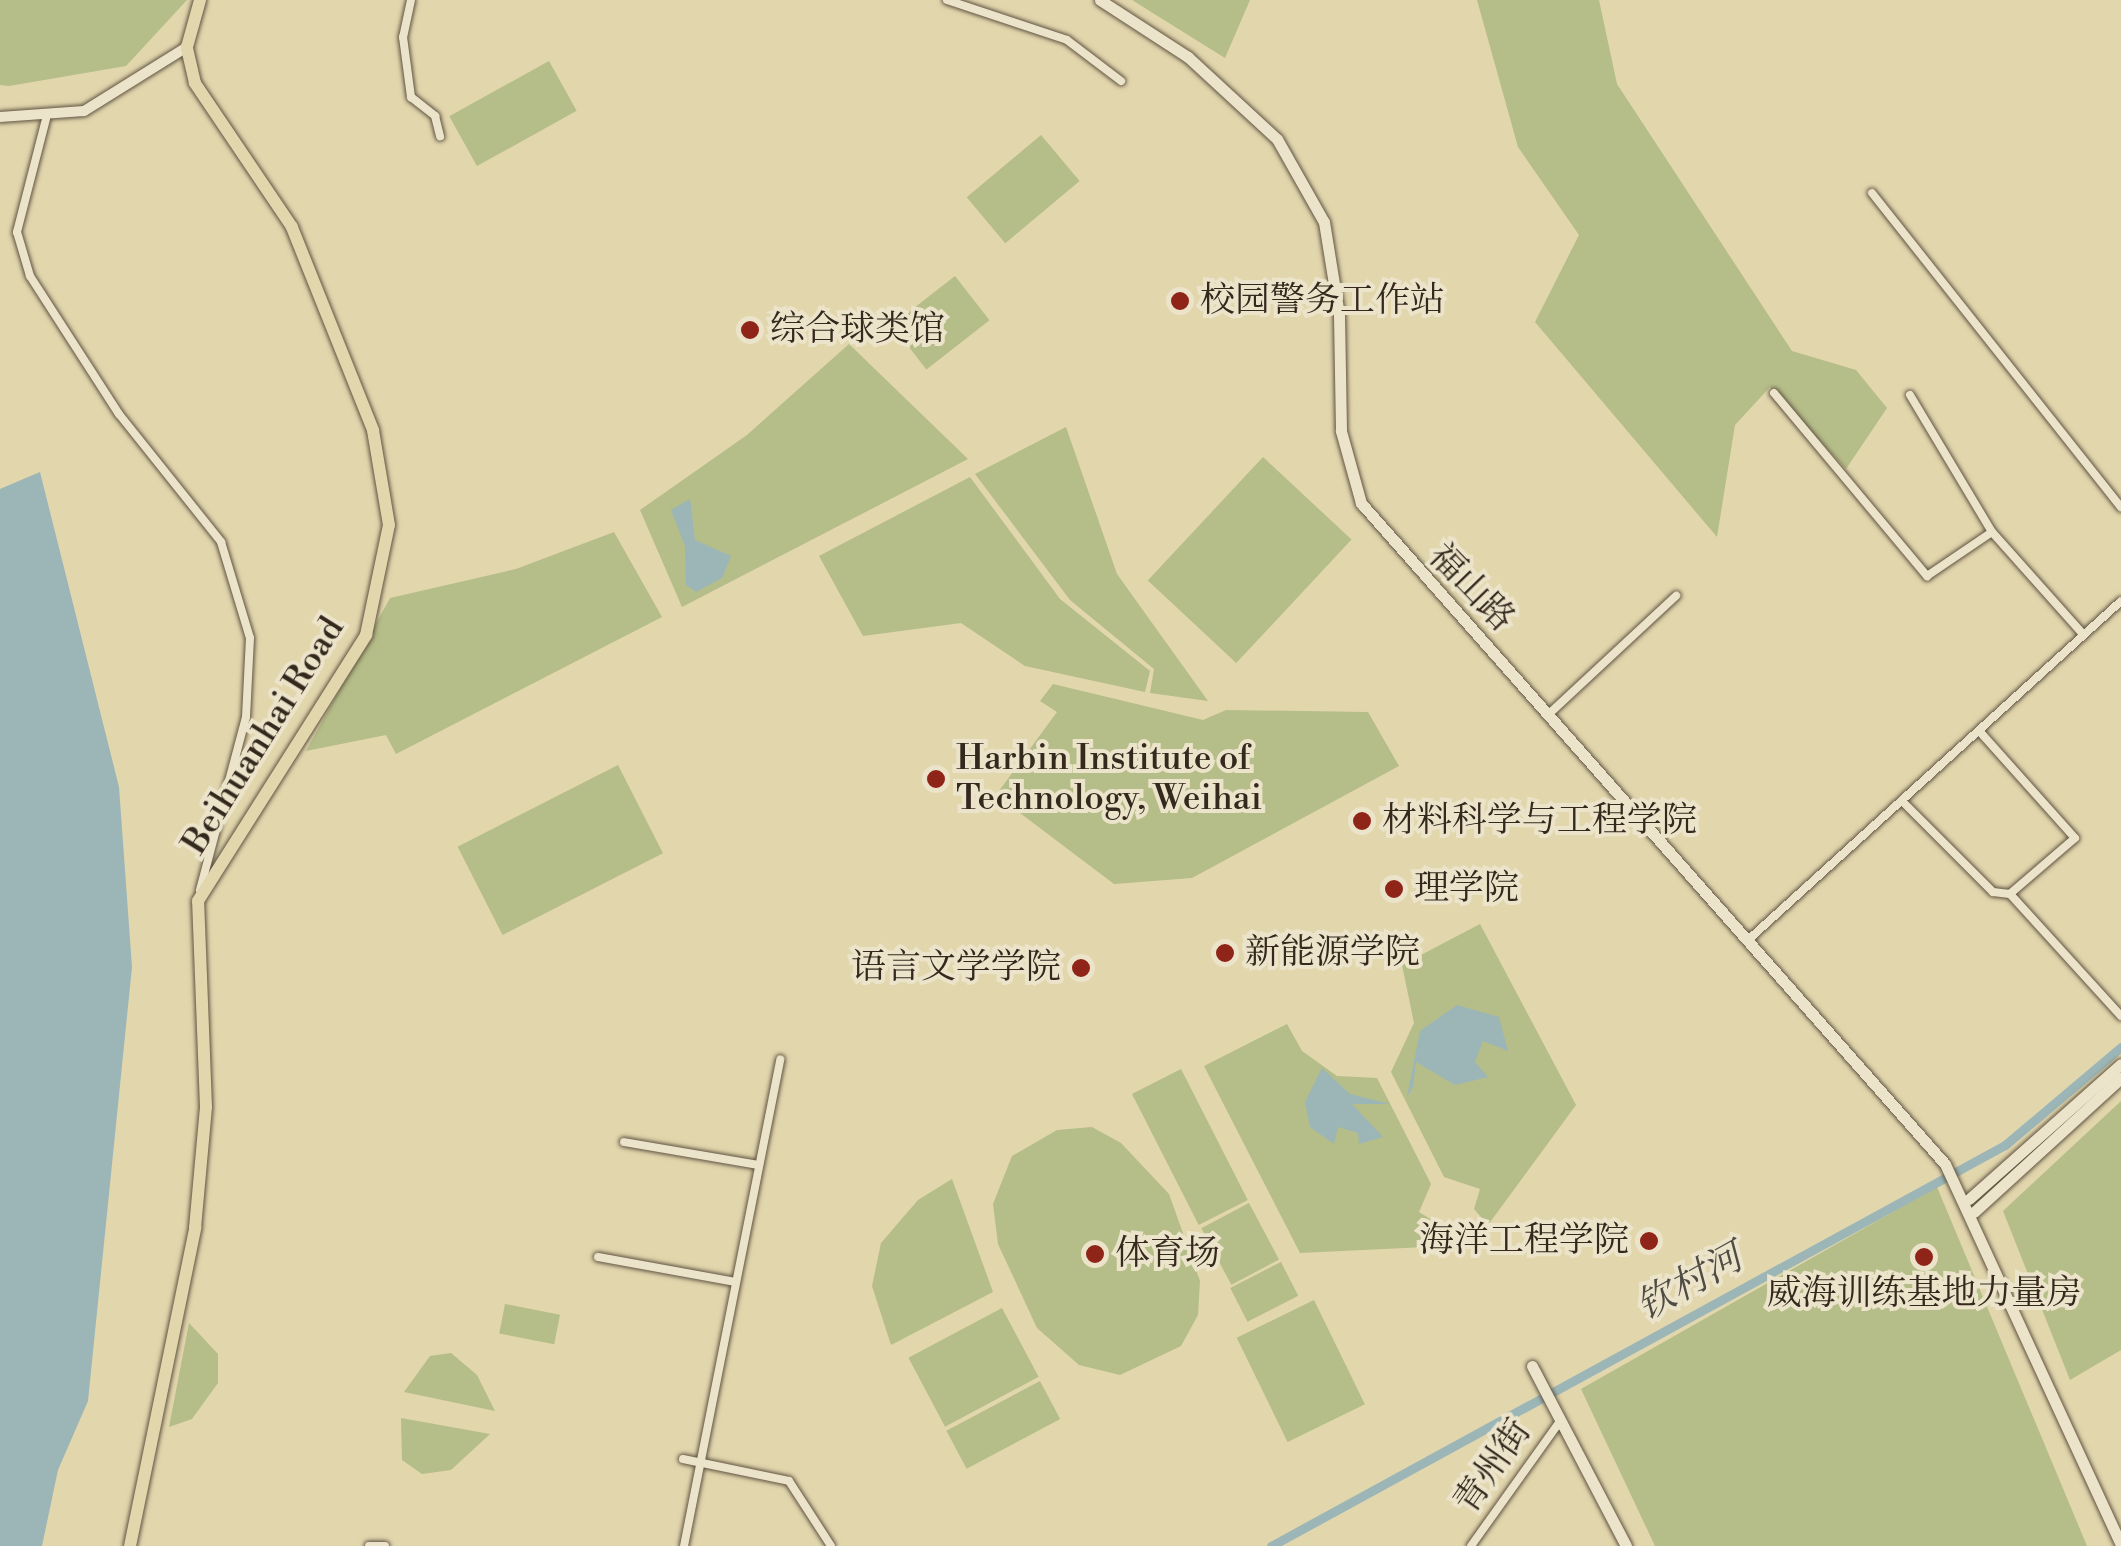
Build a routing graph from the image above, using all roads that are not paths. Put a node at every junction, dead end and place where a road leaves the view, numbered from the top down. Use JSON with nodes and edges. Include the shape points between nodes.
{"nodes":[{"id":1,"x":200,"y":0,"type":"edge"},
{"id":2,"x":411,"y":0,"type":"edge"},
{"id":3,"x":947,"y":0,"type":"edge"},
{"id":4,"x":1100,"y":0,"type":"edge"},
{"id":5,"x":187,"y":47,"type":"junction"},
{"id":6,"x":1122,"y":81,"type":"dead end"},
{"id":7,"x":0,"y":117,"type":"edge"},
{"id":8,"x":46,"y":119,"type":"junction"},
{"id":9,"x":440,"y":136,"type":"dead end"},
{"id":10,"x":1872,"y":193,"type":"dead end"},
{"id":11,"x":1774,"y":393,"type":"dead end"},
{"id":12,"x":1910,"y":395,"type":"dead end"},
{"id":13,"x":2121,"y":507,"type":"edge"},
{"id":14,"x":1992,"y":532,"type":"junction"},
{"id":15,"x":1676,"y":596,"type":"dead end"},
{"id":16,"x":2121,"y":602,"type":"edge"},
{"id":17,"x":2083,"y":634,"type":"junction"},
{"id":18,"x":1551,"y":712,"type":"junction"},
{"id":19,"x":1981,"y":733,"type":"junction"},
{"id":20,"x":1904,"y":802,"type":"junction"},
{"id":21,"x":2010,"y":894,"type":"junction"},
{"id":22,"x":198,"y":901,"type":"junction"},
{"id":23,"x":1746,"y":943,"type":"junction"},
{"id":24,"x":2121,"y":1016,"type":"edge"},
{"id":25,"x":780,"y":1059,"type":"dead end"},
{"id":26,"x":2121,"y":1064,"type":"edge"},
{"id":27,"x":2121,"y":1078,"type":"edge"},
{"id":28,"x":624,"y":1142,"type":"dead end"},
{"id":29,"x":759,"y":1166,"type":"junction"},
{"id":30,"x":1968,"y":1198,"type":"junction"},
{"id":31,"x":1974,"y":1212,"type":"junction"},
{"id":32,"x":598,"y":1257,"type":"dead end"},
{"id":33,"x":736,"y":1282,"type":"junction"},
{"id":34,"x":1532,"y":1366,"type":"dead end"},
{"id":35,"x":1561,"y":1420,"type":"junction"},
{"id":36,"x":683,"y":1458,"type":"dead end"},
{"id":37,"x":702,"y":1461,"type":"junction"},
{"id":38,"x":130,"y":1546,"type":"edge"},
{"id":39,"x":369,"y":1546,"type":"edge"},
{"id":40,"x":384,"y":1546,"type":"edge"},
{"id":41,"x":684,"y":1546,"type":"edge"},
{"id":42,"x":831,"y":1546,"type":"edge"},
{"id":43,"x":1471,"y":1546,"type":"edge"},
{"id":44,"x":1626,"y":1546,"type":"edge"},
{"id":45,"x":2121,"y":1546,"type":"edge"}],
"edges":[{"from":1,"to":5,"type":"main road"},
{"from":2,"to":9,"type":"street","via":[[403,37],[410,97],[435,116]]},
{"from":3,"to":6,"type":"street","via":[[1067,40]]},
{"from":4,"to":18,"type":"main road","name":"福山路","via":[[1188,57],[1277,139],[1324,222],[1339,315],[1341,431],[1361,503]]},
{"from":5,"to":8,"type":"street","via":[[124,93]]},
{"from":5,"to":22,"type":"main road","name":"Beihuanhai Road","via":[[195,83],[266,183],[321,296],[372,430],[389,525],[366,635]]},
{"from":7,"to":8,"type":"street"},
{"from":8,"to":22,"type":"street","via":[[19,217],[30,276],[119,414],[221,542],[250,638],[246,717]]},
{"from":10,"to":13,"type":"street"},
{"from":11,"to":14,"type":"street","via":[[1927,576]]},
{"from":12,"to":14,"type":"street"},
{"from":14,"to":17,"type":"street"},
{"from":15,"to":18,"type":"street"},
{"from":16,"to":17,"type":"street"},
{"from":17,"to":19,"type":"street"},
{"from":18,"to":23,"type":"main road","name":"福山路"},
{"from":19,"to":20,"type":"street"},
{"from":19,"to":21,"type":"street","via":[[2074,838]]},
{"from":20,"to":21,"type":"street","via":[[1993,892]]},
{"from":20,"to":23,"type":"street"},
{"from":21,"to":24,"type":"street"},
{"from":22,"to":38,"type":"main road","name":"Beihuanhai Road","via":[[206,1108],[194,1228]]},
{"from":23,"to":30,"type":"main road","name":"福山路"},
{"from":25,"to":29,"type":"street"},
{"from":26,"to":30,"type":"main road"},
{"from":27,"to":31,"type":"main road"},
{"from":28,"to":29,"type":"street"},
{"from":29,"to":33,"type":"street"},
{"from":30,"to":31,"type":"main road","name":"福山路"},
{"from":31,"to":45,"type":"main road","name":"福山路"},
{"from":32,"to":33,"type":"street"},
{"from":33,"to":37,"type":"street"},
{"from":34,"to":35,"type":"main road"},
{"from":35,"to":43,"type":"street","name":"青州街"},
{"from":35,"to":44,"type":"main road"},
{"from":36,"to":37,"type":"street"},
{"from":37,"to":41,"type":"street"},
{"from":37,"to":42,"type":"street","via":[[789,1481]]},
{"from":39,"to":40,"type":"street"}]}
